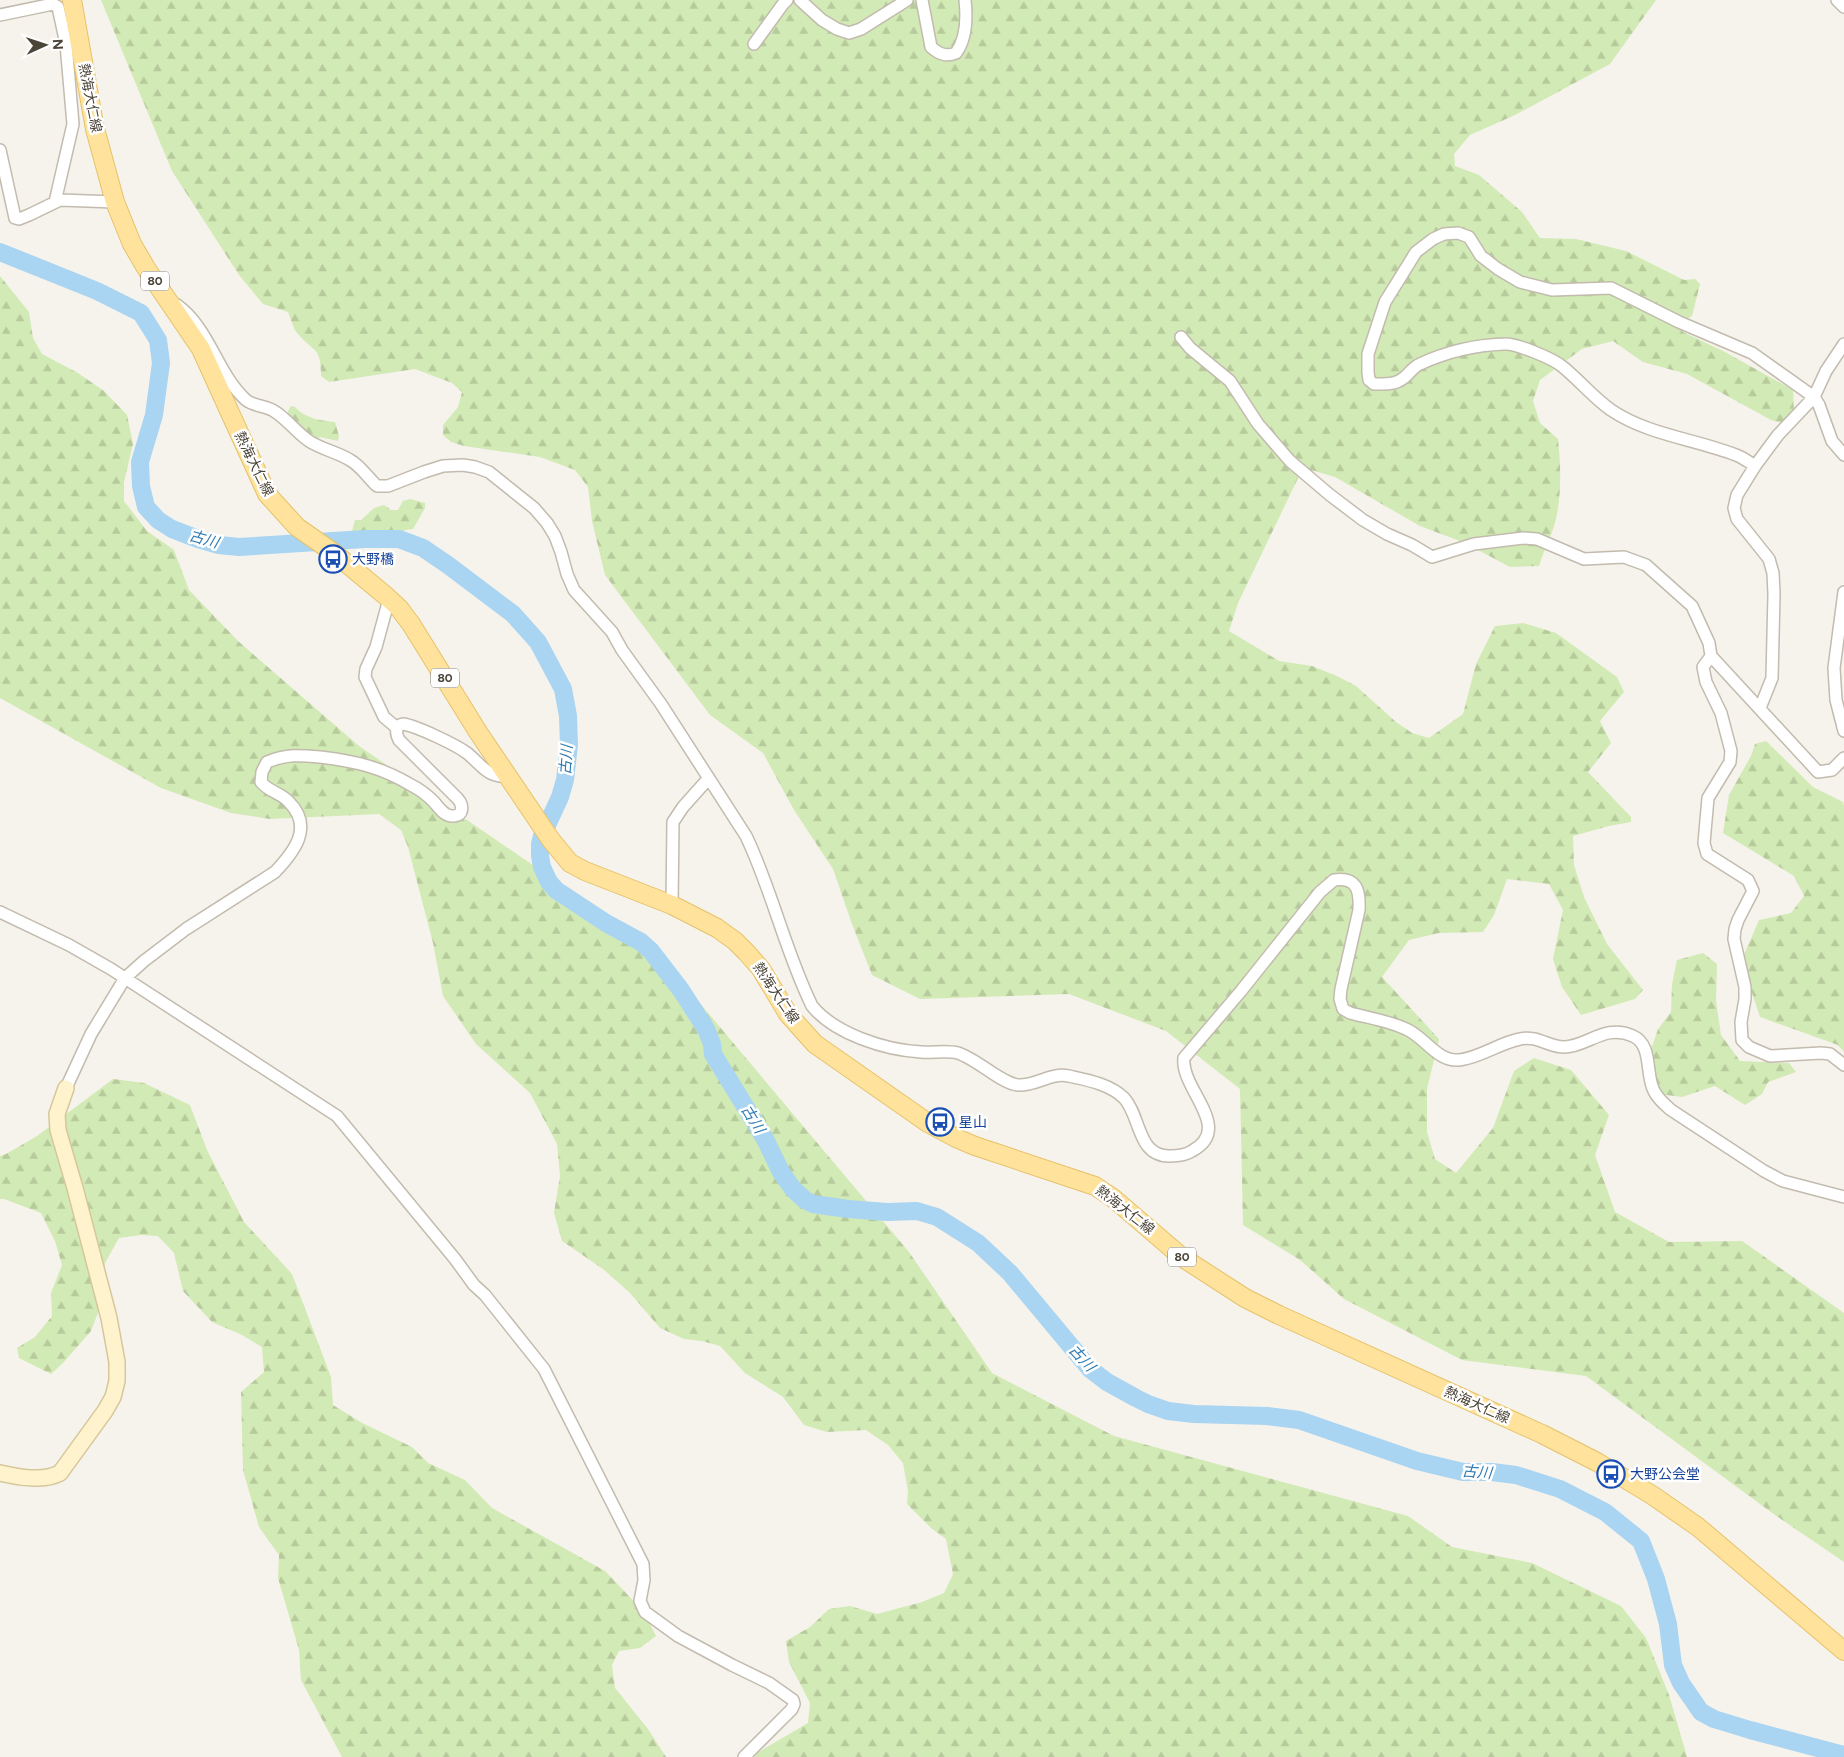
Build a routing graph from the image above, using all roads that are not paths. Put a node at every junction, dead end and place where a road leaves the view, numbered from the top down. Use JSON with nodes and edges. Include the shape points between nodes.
{"nodes":[{"id":1,"x":72,"y":0,"type":"edge"},
{"id":2,"x":787,"y":0,"type":"edge"},
{"id":3,"x":800,"y":0,"type":"edge"},
{"id":4,"x":907,"y":0,"type":"edge"},
{"id":5,"x":922,"y":0,"type":"edge"},
{"id":6,"x":965,"y":0,"type":"edge"},
{"id":7,"x":1837,"y":0,"type":"edge"},
{"id":8,"x":1844,"y":7,"type":"edge"},
{"id":9,"x":0,"y":14,"type":"edge"},
{"id":10,"x":754,"y":44,"type":"dead end"},
{"id":11,"x":0,"y":150,"type":"edge"},
{"id":12,"x":55,"y":202,"type":"junction"},
{"id":13,"x":115,"y":202,"type":"junction"},
{"id":14,"x":170,"y":301,"type":"junction"},
{"id":15,"x":1181,"y":336,"type":"dead end"},
{"id":16,"x":1844,"y":344,"type":"edge"},
{"id":17,"x":1814,"y":397,"type":"junction"},
{"id":18,"x":1844,"y":456,"type":"edge"},
{"id":19,"x":1756,"y":466,"type":"junction"},
{"id":20,"x":1844,"y":592,"type":"edge"},
{"id":21,"x":389,"y":598,"type":"junction"},
{"id":22,"x":1843,"y":617,"type":"edge"},
{"id":23,"x":1711,"y":656,"type":"junction"},
{"id":24,"x":1760,"y":708,"type":"junction"},
{"id":25,"x":1844,"y":726,"type":"edge"},
{"id":26,"x":397,"y":728,"type":"junction"},
{"id":27,"x":1844,"y":758,"type":"edge"},
{"id":28,"x":509,"y":777,"type":"junction"},
{"id":29,"x":708,"y":779,"type":"junction"},
{"id":30,"x":672,"y":905,"type":"junction"},
{"id":31,"x":0,"y":912,"type":"edge"},
{"id":32,"x":125,"y":978,"type":"junction"},
{"id":33,"x":1844,"y":1065,"type":"edge"},
{"id":34,"x":66,"y":1088,"type":"joint"},
{"id":35,"x":1844,"y":1197,"type":"edge"},
{"id":36,"x":0,"y":1473,"type":"edge"},
{"id":37,"x":1844,"y":1650,"type":"edge"},
{"id":38,"x":744,"y":1757,"type":"edge"}],
"edges":[{"from":1,"to":13,"type":"main road","name":"熱海大仁線","number":"80","via":[[95,129]]},
{"from":2,"to":10,"type":"street"},
{"from":3,"to":4,"type":"street","via":[[822,20],[849,33]]},
{"from":5,"to":6,"type":"street","via":[[931,47],[946,55],[956,53],[961,46],[966,29]]},
{"from":7,"to":8,"type":"street"},
{"from":9,"to":12,"type":"street","via":[[53,4],[58,6],[66,44],[73,124]]},
{"from":11,"to":12,"type":"street","via":[[14,218],[29,215]]},
{"from":12,"to":13,"type":"street"},
{"from":13,"to":14,"type":"main road","name":"熱海大仁線","number":"80","via":[[132,244]]},
{"from":14,"to":21,"type":"main road","name":"熱海大仁線","number":"80","via":[[202,349],[267,494],[305,533]]},
{"from":14,"to":29,"type":"street","via":[[191,318],[246,400],[275,411],[309,441],[350,460],[377,486],[388,486],[444,466],[464,465],[489,472],[524,499],[555,536],[574,590],[612,632]]},
{"from":15,"to":23,"type":"street","via":[[1190,348],[1230,381],[1258,424],[1290,461],[1363,520],[1432,557],[1474,544],[1523,538],[1537,539],[1584,559],[1624,557],[1646,565],[1692,606],[1709,643]]},
{"from":16,"to":17,"type":"street"},
{"from":17,"to":18,"type":"street","via":[[1820,405],[1832,441]]},
{"from":17,"to":19,"type":"street","via":[[1778,435]]},
{"from":17,"to":19,"type":"street","via":[[1752,353],[1611,288],[1552,290],[1520,282],[1492,265],[1481,256],[1469,238],[1458,232],[1433,239],[1416,252],[1385,302],[1368,354],[1369,380],[1374,384],[1394,384],[1417,365],[1451,351],[1506,343],[1518,345],[1562,365],[1592,395],[1630,421],[1737,455]]},
{"from":19,"to":24,"type":"street","via":[[1737,495],[1734,508],[1738,519],[1769,559],[1773,574],[1772,678]]},
{"from":20,"to":22,"type":"street"},
{"from":21,"to":26,"type":"street","via":[[365,677],[384,716]]},
{"from":21,"to":28,"type":"main road","name":"熱海大仁線","number":"80","via":[[411,624]]},
{"from":22,"to":25,"type":"street","via":[[1834,668],[1836,700]]},
{"from":23,"to":24,"type":"street"},
{"from":23,"to":33,"type":"street","via":[[1703,667],[1706,682],[1721,713],[1731,751],[1730,762],[1708,798],[1704,843],[1706,854],[1748,880],[1753,892],[1738,920],[1734,939],[1745,987],[1742,1040],[1748,1047],[1770,1056],[1821,1052],[1830,1054]]},
{"from":24,"to":27,"type":"street","via":[[1818,772],[1832,770]]},
{"from":26,"to":28,"type":"street","via":[[404,724],[422,731],[467,754],[491,775]]},
{"from":26,"to":32,"type":"street","via":[[398,740],[462,803],[457,816],[443,812],[412,785],[367,764],[296,754],[267,762],[261,782],[289,801],[302,828],[286,861],[275,872],[186,929]]},
{"from":28,"to":30,"type":"main road","name":"熱海大仁線","number":"80","via":[[570,863]]},
{"from":29,"to":30,"type":"street","via":[[673,822]]},
{"from":29,"to":35,"type":"street","via":[[756,856],[808,997],[823,1018],[866,1041],[919,1052],[957,1053],[1011,1084],[1033,1084],[1057,1074],[1107,1087],[1118,1092],[1129,1104],[1144,1140],[1158,1154],[1175,1156],[1192,1151],[1207,1137],[1209,1122],[1184,1069],[1184,1058],[1320,892],[1334,880],[1340,880],[1353,884],[1359,898],[1341,989],[1343,1009],[1410,1030],[1442,1056],[1457,1061],[1520,1038],[1538,1038],[1565,1047],[1598,1035],[1633,1036],[1641,1041],[1646,1051],[1653,1090],[1671,1110],[1783,1181]]},
{"from":30,"to":37,"type":"main road","name":"熱海大仁線","number":"80","via":[[735,941],[760,969],[788,1014],[809,1039],[928,1123],[975,1146],[1096,1186],[1183,1258],[1245,1298],[1597,1462],[1698,1527]]},
{"from":31,"to":32,"type":"street","via":[[69,945]]},
{"from":32,"to":34,"type":"street","via":[[91,1034]]},
{"from":32,"to":38,"type":"street","via":[[337,1116],[544,1369],[643,1564],[640,1601],[645,1612],[678,1636],[769,1683],[793,1700],[792,1710]]},
{"from":34,"to":36,"type":"street","via":[[57,1114],[58,1130],[109,1318],[117,1380],[105,1411],[60,1473],[51,1478],[41,1478]]}]}
